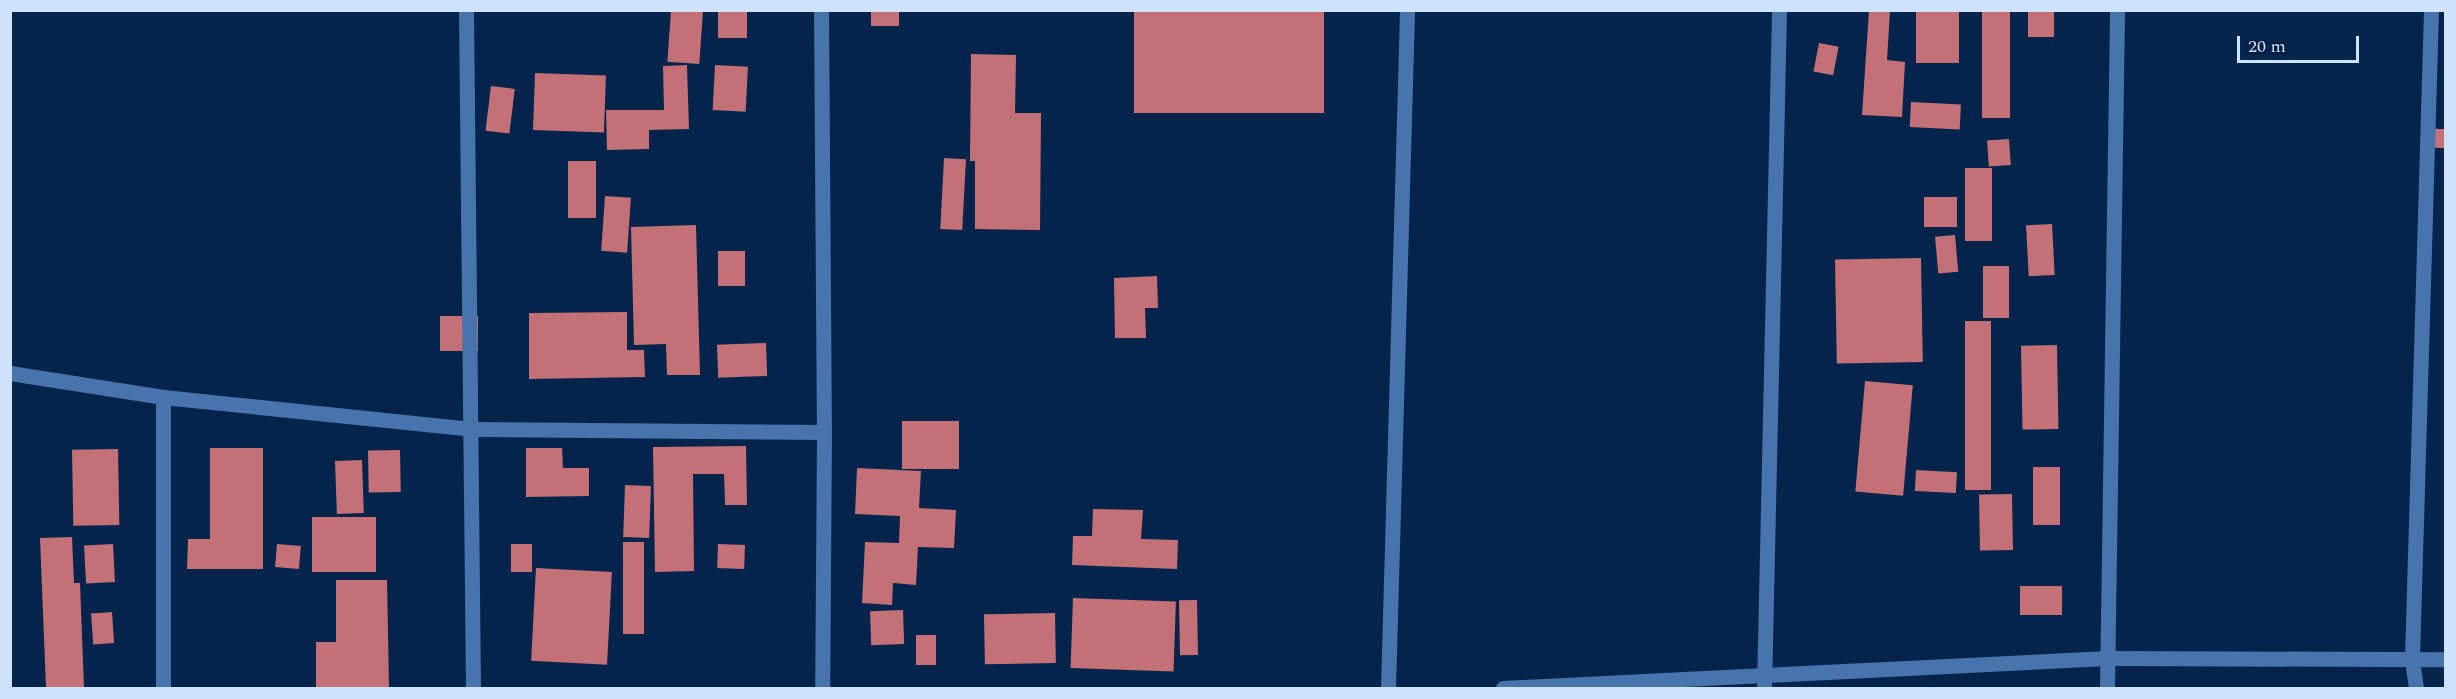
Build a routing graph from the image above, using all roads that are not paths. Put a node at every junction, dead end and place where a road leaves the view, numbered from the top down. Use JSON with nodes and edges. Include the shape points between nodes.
{"nodes":[{"id":1,"x":466,"y":10,"type":"edge"},
{"id":2,"x":821,"y":10,"type":"edge"},
{"id":3,"x":1407,"y":10,"type":"edge"},
{"id":4,"x":1779,"y":10,"type":"edge"},
{"id":5,"x":2117,"y":10,"type":"edge"},
{"id":6,"x":2431,"y":10,"type":"edge"},
{"id":7,"x":10,"y":373,"type":"edge"},
{"id":8,"x":163,"y":398,"type":"junction"},
{"id":9,"x":471,"y":429,"type":"junction"},
{"id":10,"x":824,"y":432,"type":"junction"},
{"id":11,"x":2107,"y":658,"type":"junction"},
{"id":12,"x":2412,"y":658,"type":"junction"},
{"id":13,"x":2445,"y":659,"type":"edge"},
{"id":14,"x":1764,"y":682,"type":"edge"},
{"id":15,"x":163,"y":688,"type":"edge"},
{"id":16,"x":473,"y":688,"type":"edge"},
{"id":17,"x":822,"y":688,"type":"edge"},
{"id":18,"x":1388,"y":688,"type":"edge"},
{"id":19,"x":1503,"y":688,"type":"edge"},
{"id":20,"x":2107,"y":688,"type":"edge"},
{"id":21,"x":2416,"y":688,"type":"edge"}],
"edges":[{"from":1,"to":9,"type":"street"},
{"from":2,"to":10,"type":"street"},
{"from":3,"to":18,"type":"street"},
{"from":4,"to":14,"type":"street"},
{"from":5,"to":11,"type":"street"},
{"from":6,"to":12,"type":"street"},
{"from":7,"to":8,"type":"street"},
{"from":8,"to":9,"type":"street"},
{"from":8,"to":15,"type":"street"},
{"from":9,"to":10,"type":"street"},
{"from":9,"to":16,"type":"street"},
{"from":10,"to":17,"type":"street"},
{"from":11,"to":12,"type":"street"},
{"from":11,"to":14,"type":"street"},
{"from":11,"to":20,"type":"street"},
{"from":12,"to":13,"type":"street"},
{"from":12,"to":21,"type":"street"},
{"from":14,"to":19,"type":"street"}]}
